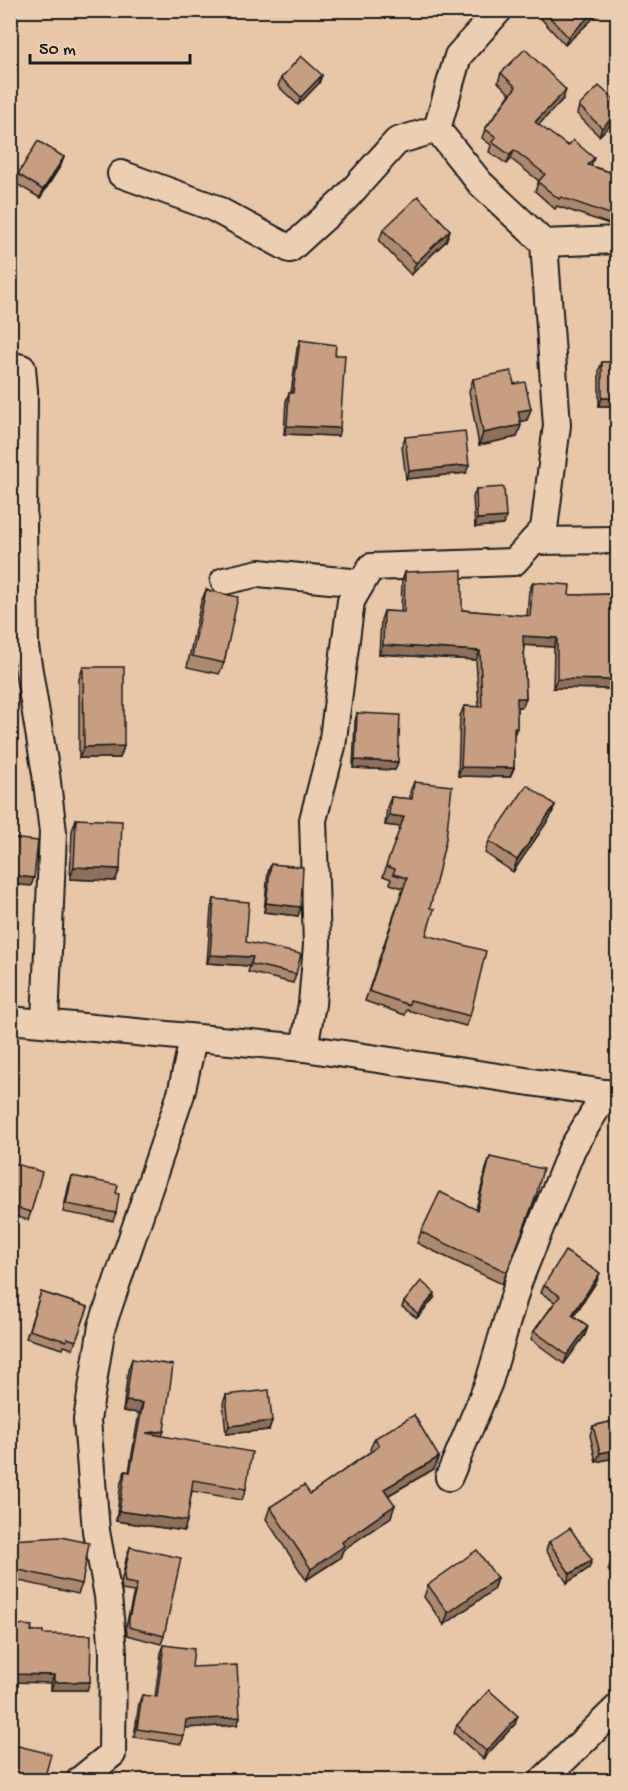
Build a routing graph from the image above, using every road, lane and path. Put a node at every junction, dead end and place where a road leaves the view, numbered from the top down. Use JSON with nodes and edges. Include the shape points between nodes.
{"nodes":[{"id":1,"x":500,"y":10,"type":"edge"},
{"id":2,"x":437,"y":129,"type":"junction"},
{"id":3,"x":121,"y":174,"type":"dead end"},
{"id":4,"x":618,"y":240,"type":"edge"},
{"id":5,"x":544,"y":243,"type":"junction"},
{"id":6,"x":10,"y":365,"type":"edge"},
{"id":7,"x":618,"y":540,"type":"edge"},
{"id":8,"x":533,"y":541,"type":"junction"},
{"id":9,"x":224,"y":581,"type":"dead end"},
{"id":10,"x":361,"y":583,"type":"junction"},
{"id":11,"x":10,"y":1020,"type":"edge"},
{"id":12,"x":45,"y":1022,"type":"junction"},
{"id":13,"x":193,"y":1039,"type":"junction"},
{"id":14,"x":303,"y":1048,"type":"junction"},
{"id":15,"x":612,"y":1094,"type":"edge"},
{"id":16,"x":449,"y":1477,"type":"dead end"},
{"id":17,"x":618,"y":1707,"type":"edge"},
{"id":18,"x":80,"y":1780,"type":"edge"},
{"id":19,"x":543,"y":1780,"type":"edge"}],
"edges":[{"from":1,"to":2,"type":"street","via":[[458,56]]},
{"from":2,"to":3,"type":"street","via":[[397,141],[345,199],[290,249],[212,207]]},
{"from":2,"to":5,"type":"street","via":[[480,183]]},
{"from":4,"to":5,"type":"street"},
{"from":5,"to":8,"type":"street","via":[[557,425],[544,529]]},
{"from":6,"to":12,"type":"street","via":[[22,368],[25,647],[53,832]]},
{"from":7,"to":8,"type":"street"},
{"from":8,"to":10,"type":"street","via":[[514,562],[371,567]]},
{"from":9,"to":10,"type":"street","via":[[259,573]]},
{"from":10,"to":14,"type":"street","via":[[351,601],[332,746],[313,820],[317,945],[312,1005]]},
{"from":11,"to":12,"type":"street"},
{"from":12,"to":13,"type":"street"},
{"from":13,"to":14,"type":"street"},
{"from":13,"to":18,"type":"street","via":[[181,1094],[102,1326],[87,1420],[96,1531],[113,1652],[112,1754]]},
{"from":14,"to":15,"type":"street"},
{"from":15,"to":16,"type":"street","via":[[572,1149],[519,1280],[489,1382]]},
{"from":17,"to":19,"type":"street"}]}
